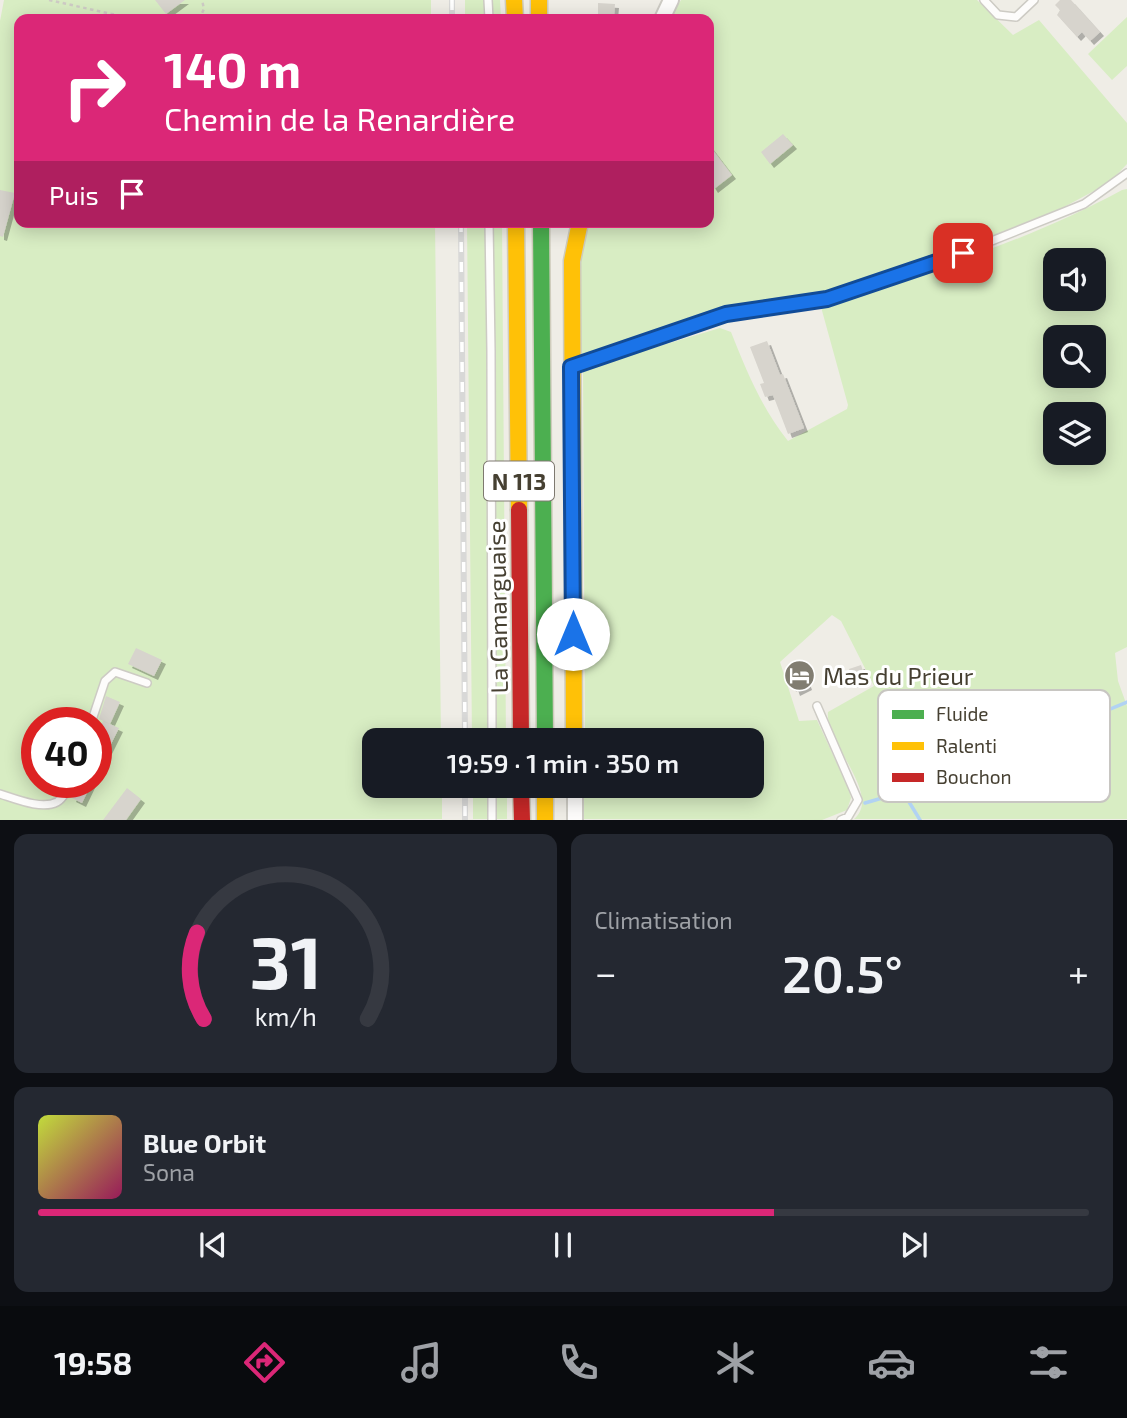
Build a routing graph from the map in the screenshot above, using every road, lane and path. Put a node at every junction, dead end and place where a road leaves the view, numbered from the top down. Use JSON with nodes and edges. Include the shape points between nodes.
{"nodes":[{"id":1,"x":49,"y":0,"type":"edge"},
{"id":2,"x":984,"y":0,"type":"edge"},
{"id":3,"x":1034,"y":0,"type":"edge"},
{"id":4,"x":112,"y":14,"type":"edge"},
{"id":5,"x":1125,"y":177,"type":"edge"},
{"id":6,"x":489,"y":228,"type":"edge"},
{"id":7,"x":516,"y":228,"type":"edge"},
{"id":8,"x":541,"y":228,"type":"edge"},
{"id":9,"x":579,"y":228,"type":"edge"},
{"id":10,"x":571,"y":367,"type":"junction"},
{"id":11,"x":147,"y":683,"type":"dead end"},
{"id":12,"x":817,"y":706,"type":"dead end"},
{"id":13,"x":97,"y":707,"type":"edge"},
{"id":14,"x":492,"y":728,"type":"edge"},
{"id":15,"x":521,"y":728,"type":"edge"},
{"id":16,"x":545,"y":728,"type":"edge"},
{"id":17,"x":574,"y":728,"type":"edge"},
{"id":18,"x":0,"y":794,"type":"edge"},
{"id":19,"x":62,"y":798,"type":"edge"},
{"id":20,"x":492,"y":798,"type":"edge"},
{"id":21,"x":521,"y":798,"type":"edge"},
{"id":22,"x":545,"y":798,"type":"edge"},
{"id":23,"x":575,"y":798,"type":"edge"},
{"id":24,"x":492,"y":820,"type":"edge"},
{"id":25,"x":522,"y":820,"type":"edge"},
{"id":26,"x":545,"y":820,"type":"edge"},
{"id":27,"x":575,"y":820,"type":"edge"},
{"id":28,"x":841,"y":820,"type":"edge"}],
"edges":[{"from":1,"to":4,"type":"path"},
{"from":2,"to":3,"type":"lane","via":[[998,15],[1016,17]]},
{"from":5,"to":10,"type":"lane","via":[[1084,204],[939,262],[827,299],[726,314]]},
{"from":6,"to":14,"type":"lane"},
{"from":7,"to":15,"type":"main road","name":"La Camarguaise","number":"N 113"},
{"from":8,"to":16,"type":"main road","name":"La Camarguaise","number":"N 113"},
{"from":9,"to":10,"type":"main road","via":[[572,261]]},
{"from":10,"to":17,"type":"main road"},
{"from":11,"to":13,"type":"lane","via":[[115,672],[105,681]]},
{"from":12,"to":28,"type":"lane","via":[[858,800]]},
{"from":18,"to":19,"type":"lane","via":[[36,804]]},
{"from":20,"to":24,"type":"lane"},
{"from":21,"to":25,"type":"main road"},
{"from":22,"to":26,"type":"main road"},
{"from":23,"to":27,"type":"street"}]}
